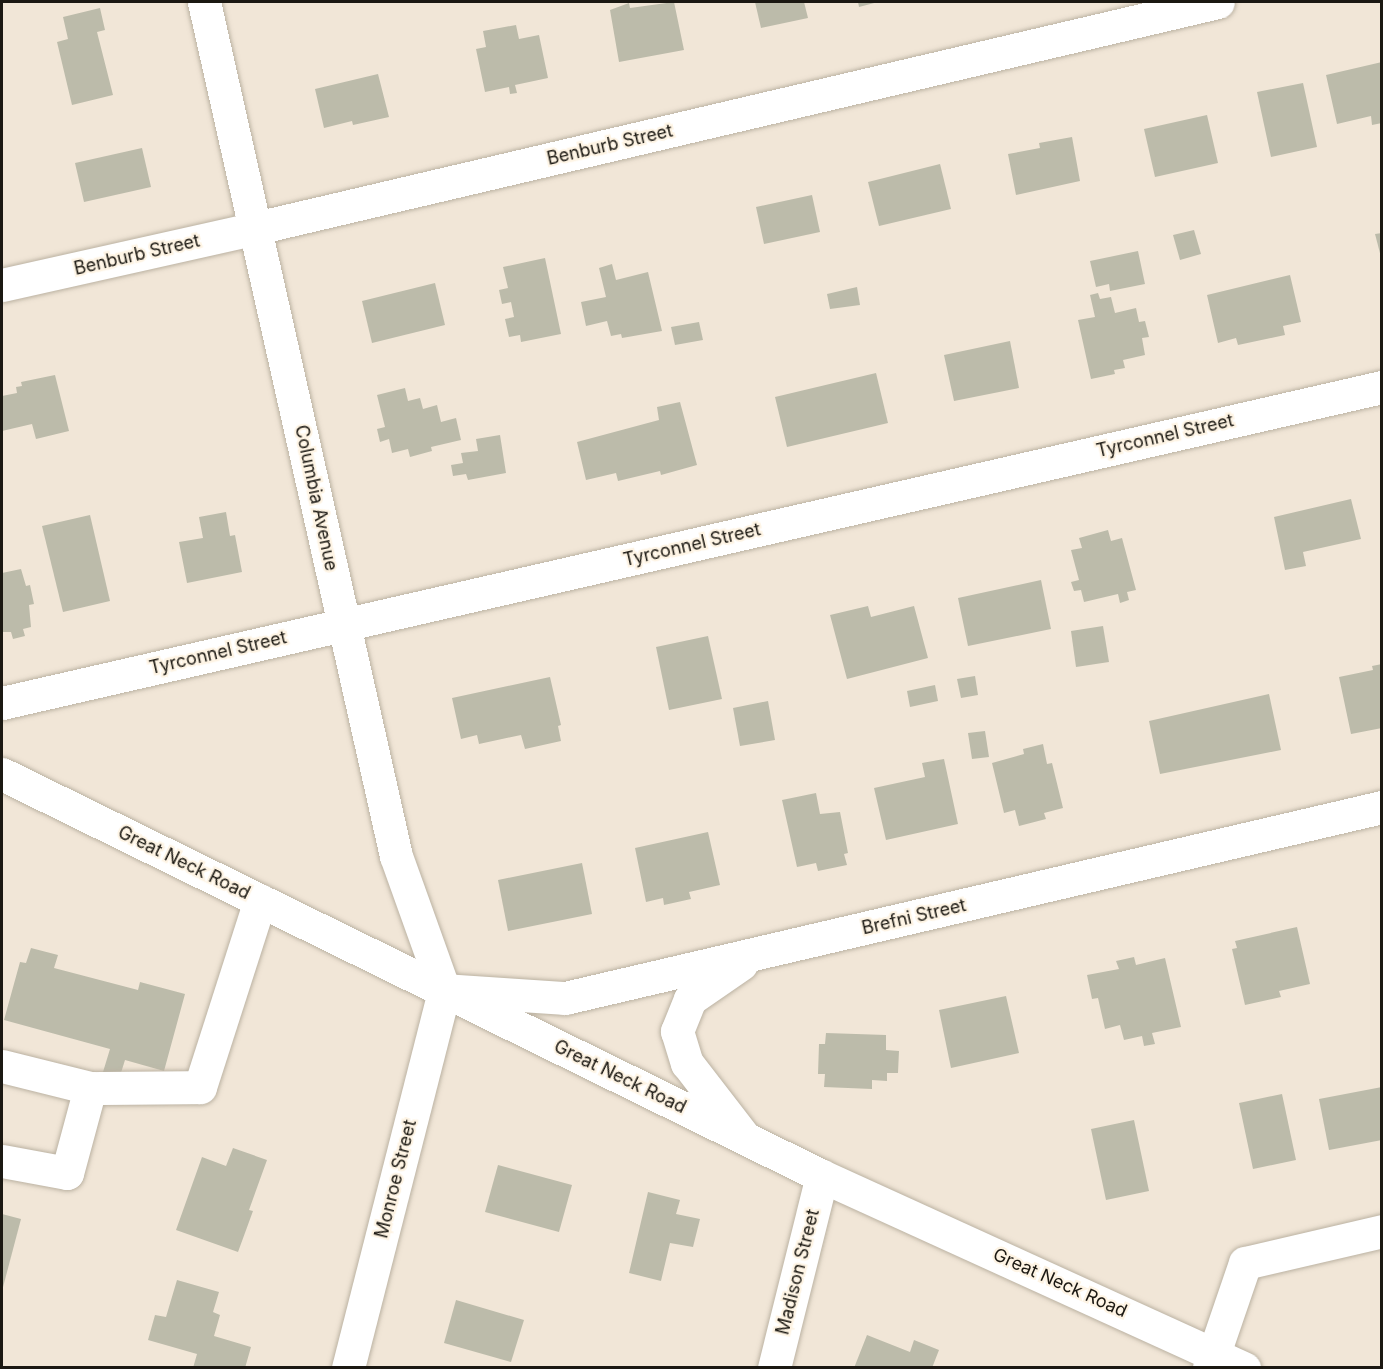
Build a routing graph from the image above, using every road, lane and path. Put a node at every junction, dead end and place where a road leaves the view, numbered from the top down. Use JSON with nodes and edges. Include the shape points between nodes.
{"nodes":[{"id":1,"x":204,"y":2,"type":"edge"},
{"id":2,"x":1218,"y":2,"type":"edge"},
{"id":3,"x":256,"y":228,"type":"junction"},
{"id":4,"x":2,"y":285,"type":"edge"},
{"id":5,"x":1382,"y":387,"type":"edge"},
{"id":6,"x":343,"y":625,"type":"junction"},
{"id":7,"x":2,"y":703,"type":"edge"},
{"id":8,"x":2,"y":774,"type":"edge"},
{"id":9,"x":1382,"y":807,"type":"edge"},
{"id":10,"x":260,"y":900,"type":"junction"},
{"id":11,"x":757,"y":953,"type":"junction"},
{"id":12,"x":444,"y":990,"type":"junction"},
{"id":13,"x":2,"y":1066,"type":"edge"},
{"id":14,"x":90,"y":1088,"type":"junction"},
{"id":15,"x":744,"y":1137,"type":"junction"},
{"id":16,"x":2,"y":1161,"type":"edge"},
{"id":17,"x":822,"y":1176,"type":"junction"},
{"id":18,"x":1382,"y":1231,"type":"edge"},
{"id":19,"x":1212,"y":1360,"type":"edge"},
{"id":20,"x":348,"y":1368,"type":"edge"},
{"id":21,"x":774,"y":1368,"type":"edge"},
{"id":22,"x":1244,"y":1368,"type":"edge"}],
"edges":[{"from":1,"to":3,"type":"street","name":"Columbia Avenue"},
{"from":2,"to":3,"type":"street","name":"Benburb Street"},
{"from":3,"to":4,"type":"street","name":"Benburb Street"},
{"from":3,"to":6,"type":"street","name":"Columbia Avenue"},
{"from":5,"to":6,"type":"street","name":"Tyrconnel Street"},
{"from":6,"to":7,"type":"street","name":"Tyrconnel Street"},
{"from":6,"to":12,"type":"street","name":"Columbia Avenue","via":[[396,856]]},
{"from":8,"to":10,"type":"street","name":"Great Neck Road"},
{"from":9,"to":11,"type":"street","name":"Brefni Street"},
{"from":10,"to":12,"type":"street","name":"Great Neck Road"},
{"from":10,"to":14,"type":"street","via":[[200,1088]]},
{"from":11,"to":12,"type":"street","name":"Brefni Street","via":[[565,998]]},
{"from":11,"to":15,"type":"street","via":[[690,999],[677,1031],[687,1063]]},
{"from":12,"to":15,"type":"street","name":"Great Neck Road"},
{"from":12,"to":20,"type":"street","name":"Monroe Street"},
{"from":13,"to":14,"type":"street"},
{"from":14,"to":16,"type":"street","via":[[67,1173]]},
{"from":15,"to":17,"type":"street","name":"Great Neck Road"},
{"from":17,"to":19,"type":"street","name":"Great Neck Road"},
{"from":17,"to":21,"type":"street","name":"Madison Street"},
{"from":18,"to":19,"type":"street","via":[[1245,1263]]},
{"from":19,"to":22,"type":"street","name":"Great Neck Road"}]}
